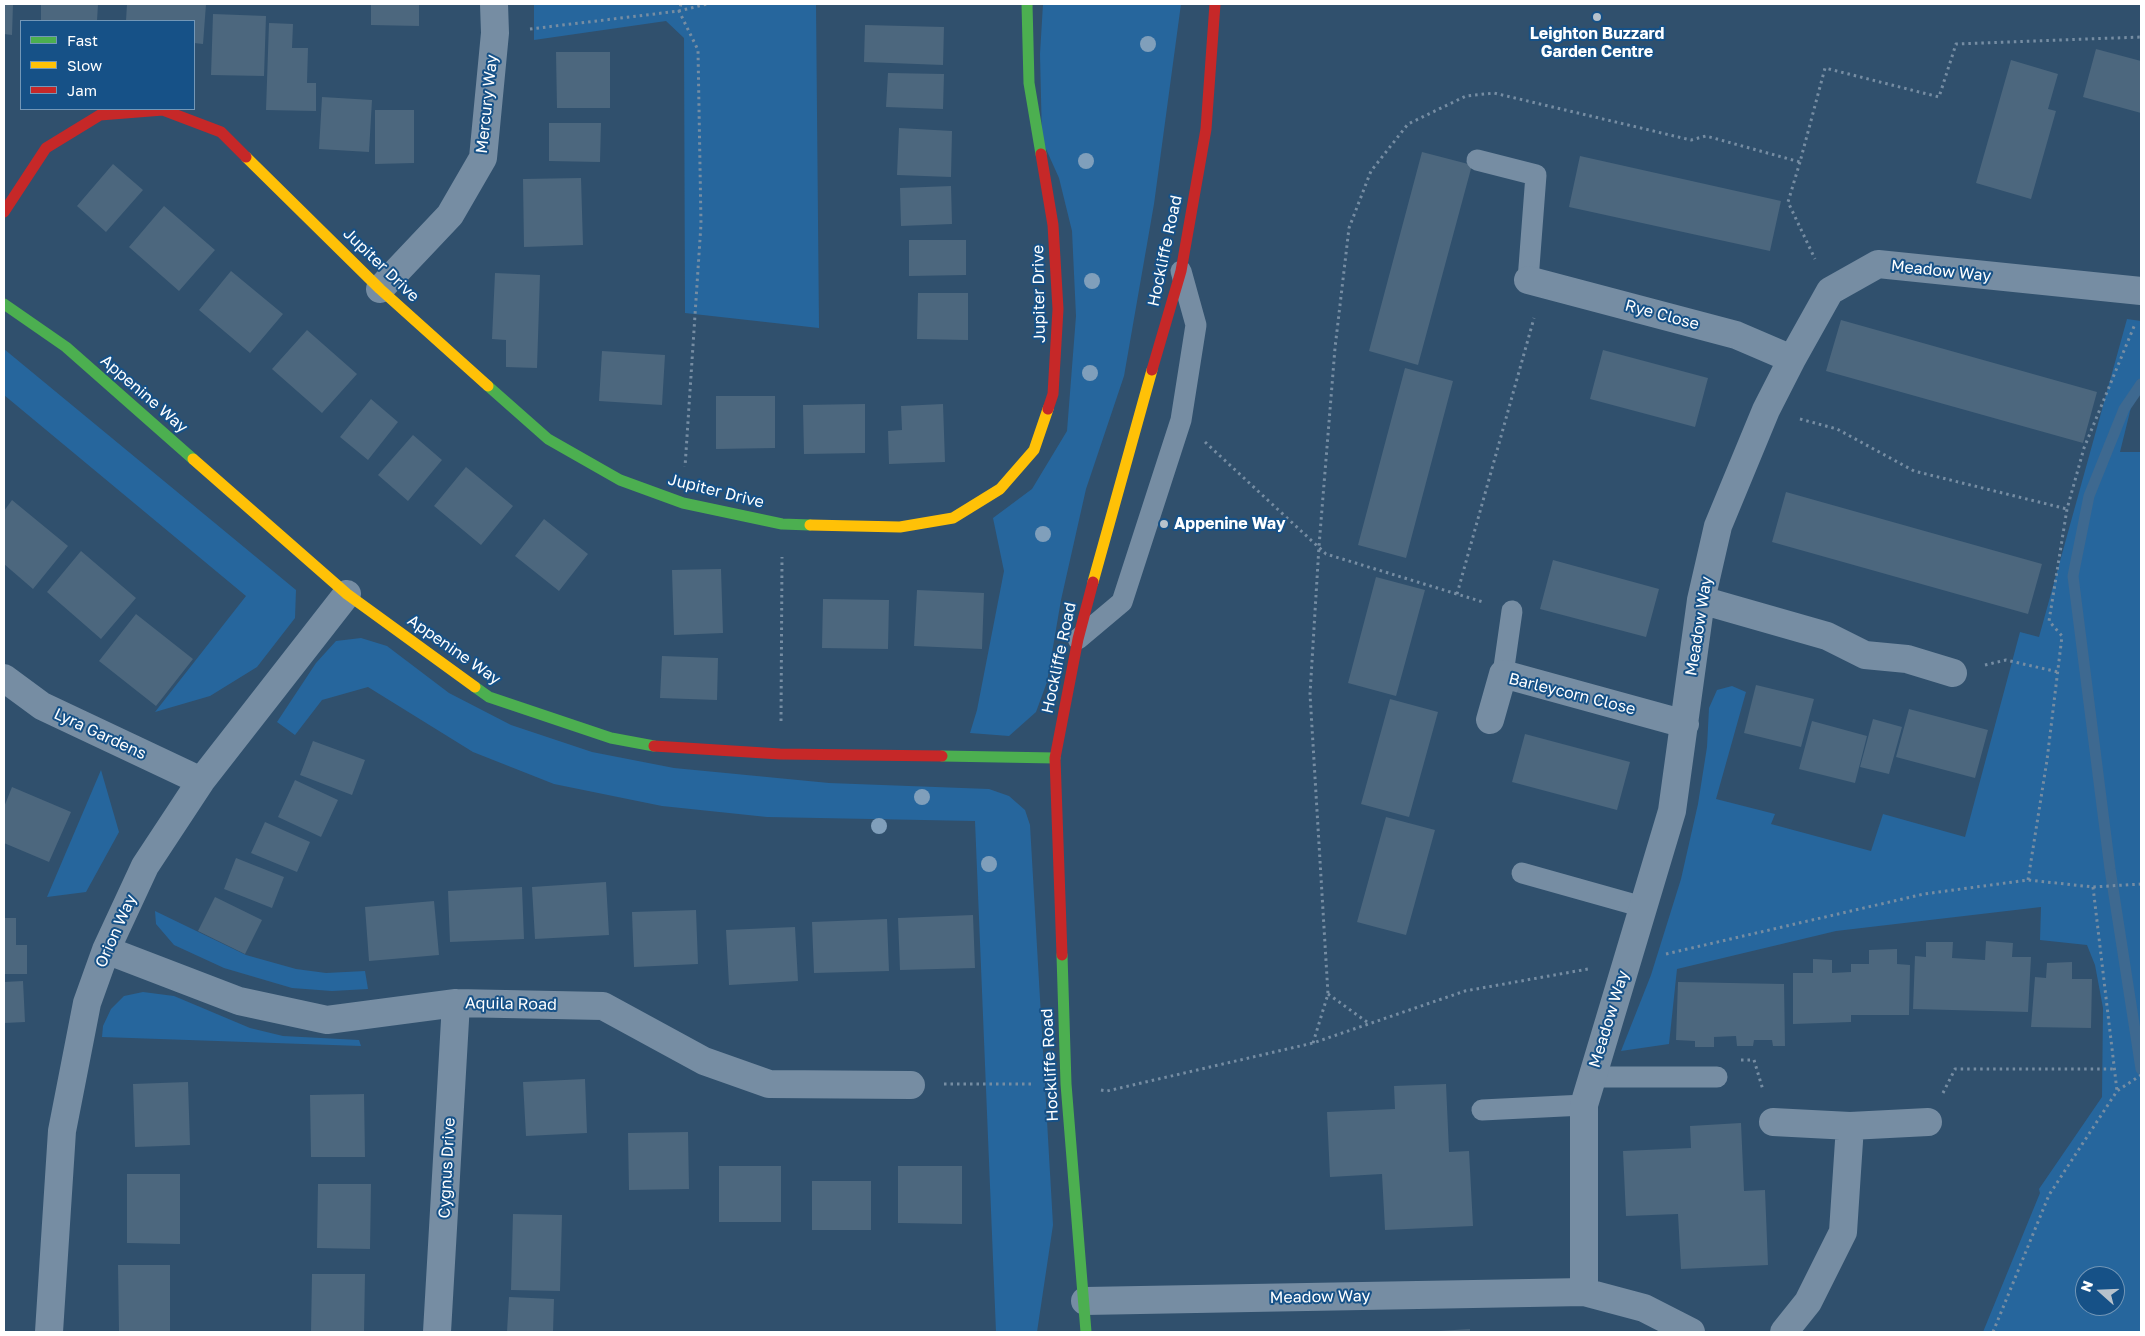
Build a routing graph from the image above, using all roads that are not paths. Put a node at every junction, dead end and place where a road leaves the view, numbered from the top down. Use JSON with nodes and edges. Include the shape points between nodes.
{"nodes":[{"id":1,"x":494,"y":4,"type":"edge"},
{"id":2,"x":1027,"y":4,"type":"edge"},
{"id":3,"x":1216,"y":4,"type":"edge"},
{"id":4,"x":1477,"y":160,"type":"dead end"},
{"id":5,"x":4,"y":212,"type":"edge"},
{"id":6,"x":1181,"y":271,"type":"junction"},
{"id":7,"x":1536,"y":282,"type":"joint"},
{"id":8,"x":380,"y":288,"type":"junction"},
{"id":9,"x":2141,"y":291,"type":"edge"},
{"id":10,"x":4,"y":304,"type":"edge"},
{"id":11,"x":1792,"y":359,"type":"junction"},
{"id":12,"x":347,"y":594,"type":"junction"},
{"id":13,"x":1701,"y":600,"type":"junction"},
{"id":14,"x":1512,"y":611,"type":"road end"},
{"id":15,"x":1078,"y":639,"type":"junction"},
{"id":16,"x":1953,"y":673,"type":"road end"},
{"id":17,"x":1503,"y":674,"type":"junction"},
{"id":18,"x":4,"y":678,"type":"edge"},
{"id":19,"x":1490,"y":720,"type":"dead end"},
{"id":20,"x":1685,"y":724,"type":"junction"},
{"id":21,"x":1055,"y":758,"type":"junction"},
{"id":22,"x":201,"y":781,"type":"junction"},
{"id":23,"x":1522,"y":873,"type":"dead end"},
{"id":24,"x":1643,"y":907,"type":"junction"},
{"id":25,"x":106,"y":950,"type":"junction"},
{"id":26,"x":456,"y":1003,"type":"junction"},
{"id":27,"x":1592,"y":1077,"type":"junction"},
{"id":28,"x":1717,"y":1077,"type":"dead end"},
{"id":29,"x":911,"y":1084,"type":"road end"},
{"id":30,"x":1584,"y":1105,"type":"junction"},
{"id":31,"x":1482,"y":1110,"type":"dead end"},
{"id":32,"x":1773,"y":1122,"type":"dead end"},
{"id":33,"x":1928,"y":1122,"type":"road end"},
{"id":34,"x":1850,"y":1126,"type":"junction"},
{"id":35,"x":1584,"y":1292,"type":"junction"},
{"id":36,"x":1085,"y":1302,"type":"junction"},
{"id":37,"x":49,"y":1332,"type":"edge"},
{"id":38,"x":437,"y":1332,"type":"edge"},
{"id":39,"x":1086,"y":1332,"type":"edge"},
{"id":40,"x":1691,"y":1332,"type":"edge"},
{"id":41,"x":1784,"y":1332,"type":"edge"}],
"edges":[{"from":1,"to":8,"type":"street","name":"Mercury Way","via":[[495,33],[483,158],[450,215]]},
{"from":2,"to":8,"type":"street","name":"Jupiter Drive","via":[[1029,83],[1053,225],[1058,309],[1053,394],[1034,450],[1000,489],[952,518],[900,527],[782,524],[683,503],[620,480],[548,439]]},
{"from":3,"to":6,"type":"street","name":"Hockliffe Road","via":[[1206,129]]},
{"from":4,"to":7,"type":"lane","via":[[1536,175]]},
{"from":5,"to":8,"type":"street","name":"Jupiter Drive","via":[[46,148],[100,115],[163,110],[221,132]]},
{"from":6,"to":15,"type":"street","name":"Hockliffe Road","via":[[1130,442]]},
{"from":6,"to":15,"type":"lane","via":[[1196,325],[1181,420],[1122,602]]},
{"from":7,"to":11,"type":"street","name":"Rye Close","via":[[1736,335]]},
{"from":9,"to":11,"type":"street","name":"Meadow Way","via":[[1878,264],[1830,291]]},
{"from":10,"to":12,"type":"street","name":"Appenine Way","via":[[66,347]]},
{"from":11,"to":13,"type":"street","name":"Meadow Way","via":[[1766,410],[1718,526]]},
{"from":12,"to":21,"type":"street","name":"Appenine Way","via":[[489,698],[611,738],[661,747],[780,754]]},
{"from":12,"to":22,"type":"street","name":"Orion Way"},
{"from":13,"to":16,"type":"street","via":[[1827,636],[1865,655],[1907,659]]},
{"from":13,"to":20,"type":"street","name":"Meadow Way"},
{"from":14,"to":17,"type":"lane"},
{"from":15,"to":21,"type":"street","name":"Hockliffe Road"},
{"from":17,"to":19,"type":"street","name":"Barleycorn Close"},
{"from":17,"to":20,"type":"street","name":"Barleycorn Close"},
{"from":18,"to":22,"type":"street","name":"Lyra Gardens","via":[[42,706]]},
{"from":20,"to":24,"type":"street","name":"Meadow Way","via":[[1672,811]]},
{"from":21,"to":36,"type":"street","name":"Hockliffe Road","via":[[1066,1084]]},
{"from":22,"to":25,"type":"street","name":"Orion Way","via":[[145,866]]},
{"from":23,"to":24,"type":"lane"},
{"from":24,"to":27,"type":"street","name":"Meadow Way"},
{"from":25,"to":26,"type":"street","name":"Aquila Road","via":[[240,1001],[327,1020]]},
{"from":25,"to":37,"type":"street","name":"Orion Way","via":[[86,1003],[62,1131]]},
{"from":26,"to":29,"type":"street","name":"Aquila Road","via":[[603,1006],[704,1061],[769,1084]]},
{"from":26,"to":38,"type":"street","name":"Cygnus Drive"},
{"from":27,"to":28,"type":"lane"},
{"from":27,"to":30,"type":"street","name":"Meadow Way"},
{"from":30,"to":31,"type":"lane"},
{"from":30,"to":35,"type":"street","name":"Meadow Way"},
{"from":32,"to":34,"type":"street"},
{"from":33,"to":34,"type":"street"},
{"from":34,"to":41,"type":"street","via":[[1843,1232],[1808,1302]]},
{"from":35,"to":36,"type":"street","name":"Meadow Way"},
{"from":35,"to":40,"type":"street","name":"Meadow Way","via":[[1644,1308]]},
{"from":36,"to":39,"type":"street","name":"Hockliffe Road"}]}
